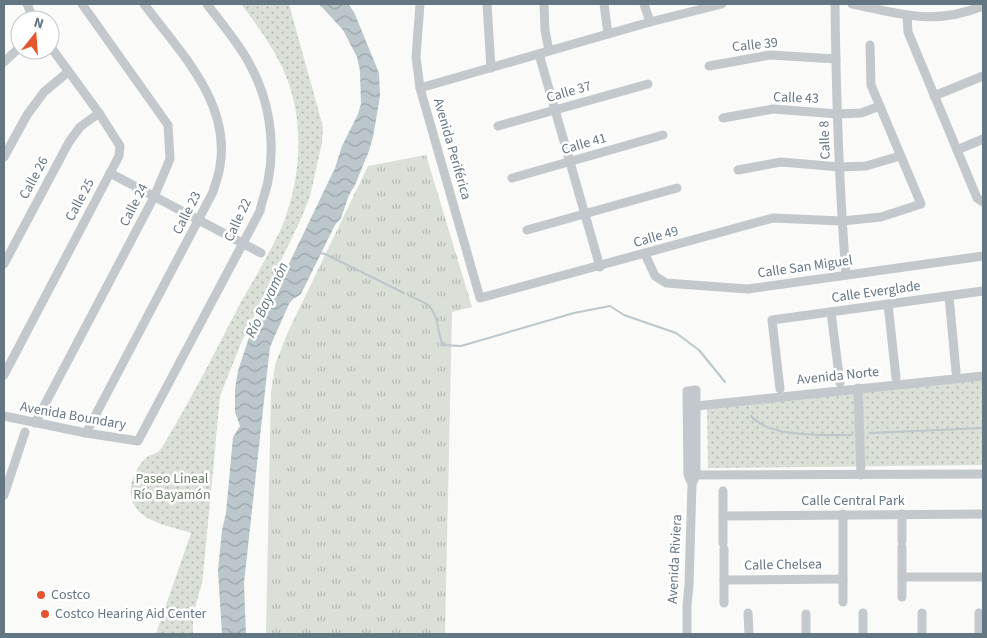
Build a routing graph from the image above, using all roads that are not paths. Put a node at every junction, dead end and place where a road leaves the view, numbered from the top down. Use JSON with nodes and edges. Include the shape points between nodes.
{"nodes":[{"id":1,"x":82,"y":4,"type":"edge"},
{"id":2,"x":144,"y":4,"type":"edge"},
{"id":3,"x":207,"y":4,"type":"edge"},
{"id":4,"x":420,"y":4,"type":"edge"},
{"id":5,"x":487,"y":4,"type":"edge"},
{"id":6,"x":544,"y":4,"type":"edge"},
{"id":7,"x":604,"y":4,"type":"edge"},
{"id":8,"x":644,"y":4,"type":"edge"},
{"id":9,"x":722,"y":4,"type":"edge"},
{"id":10,"x":835,"y":4,"type":"edge"},
{"id":11,"x":852,"y":4,"type":"edge"},
{"id":12,"x":983,"y":6,"type":"edge"},
{"id":13,"x":907,"y":15,"type":"junction"},
{"id":14,"x":650,"y":22,"type":"junction"},
{"id":15,"x":608,"y":34,"type":"junction"},
{"id":16,"x":870,"y":45,"type":"dead end"},
{"id":17,"x":549,"y":51,"type":"junction"},
{"id":18,"x":539,"y":54,"type":"junction"},
{"id":19,"x":836,"y":59,"type":"junction"},
{"id":20,"x":60,"y":60,"type":"edge"},
{"id":21,"x":709,"y":66,"type":"dead end"},
{"id":22,"x":490,"y":68,"type":"junction"},
{"id":23,"x":68,"y":72,"type":"junction"},
{"id":24,"x":983,"y":76,"type":"edge"},
{"id":25,"x":648,"y":84,"type":"dead end"},
{"id":26,"x":420,"y":88,"type":"junction"},
{"id":27,"x":934,"y":96,"type":"junction"},
{"id":28,"x":880,"y":106,"type":"junction"},
{"id":29,"x":555,"y":110,"type":"junction"},
{"id":30,"x":99,"y":112,"type":"junction"},
{"id":31,"x":838,"y":114,"type":"junction"},
{"id":32,"x":723,"y":118,"type":"dead end"},
{"id":33,"x":498,"y":126,"type":"dead end"},
{"id":34,"x":662,"y":135,"type":"dead end"},
{"id":35,"x":983,"y":139,"type":"edge"},
{"id":36,"x":957,"y":150,"type":"junction"},
{"id":37,"x":900,"y":156,"type":"junction"},
{"id":38,"x":4,"y":157,"type":"edge"},
{"id":39,"x":570,"y":162,"type":"junction"},
{"id":40,"x":840,"y":167,"type":"junction"},
{"id":41,"x":738,"y":170,"type":"dead end"},
{"id":42,"x":110,"y":173,"type":"junction"},
{"id":43,"x":512,"y":178,"type":"dead end"},
{"id":44,"x":677,"y":188,"type":"dead end"},
{"id":45,"x":154,"y":196,"type":"junction"},
{"id":46,"x":983,"y":202,"type":"edge"},
{"id":47,"x":585,"y":214,"type":"junction"},
{"id":48,"x":199,"y":220,"type":"junction"},
{"id":49,"x":842,"y":221,"type":"junction"},
{"id":50,"x":527,"y":230,"type":"dead end"},
{"id":51,"x":243,"y":244,"type":"junction"},
{"id":52,"x":261,"y":253,"type":"dead end"},
{"id":53,"x":645,"y":254,"type":"junction"},
{"id":54,"x":983,"y":256,"type":"edge"},
{"id":55,"x":4,"y":264,"type":"edge"},
{"id":56,"x":600,"y":267,"type":"junction"},
{"id":57,"x":846,"y":275,"type":"junction"},
{"id":58,"x":983,"y":291,"type":"edge"},
{"id":59,"x":950,"y":296,"type":"junction"},
{"id":60,"x":480,"y":298,"type":"joint"},
{"id":61,"x":888,"y":304,"type":"junction"},
{"id":62,"x":832,"y":312,"type":"junction"},
{"id":63,"x":956,"y":372,"type":"dead end"},
{"id":64,"x":4,"y":375,"type":"edge"},
{"id":65,"x":983,"y":376,"type":"edge"},
{"id":66,"x":896,"y":378,"type":"dead end"},
{"id":67,"x":840,"y":383,"type":"dead end"},
{"id":68,"x":858,"y":388,"type":"junction"},
{"id":69,"x":780,"y":389,"type":"dead end"},
{"id":70,"x":696,"y":406,"type":"junction"},
{"id":71,"x":4,"y":416,"type":"edge"},
{"id":72,"x":35,"y":423,"type":"junction"},
{"id":73,"x":25,"y":432,"type":"dead end"},
{"id":74,"x":86,"y":433,"type":"junction"},
{"id":75,"x":138,"y":441,"type":"joint"},
{"id":76,"x":983,"y":474,"type":"edge"},
{"id":77,"x":692,"y":475,"type":"junction"},
{"id":78,"x":861,"y":475,"type":"junction"},
{"id":79,"x":723,"y":491,"type":"dead end"},
{"id":80,"x":4,"y":496,"type":"edge"},
{"id":81,"x":843,"y":514,"type":"junction"},
{"id":82,"x":902,"y":514,"type":"junction"},
{"id":83,"x":983,"y":514,"type":"edge"},
{"id":84,"x":724,"y":516,"type":"junction"},
{"id":85,"x":902,"y":577,"type":"junction"},
{"id":86,"x":983,"y":577,"type":"edge"},
{"id":87,"x":843,"y":578,"type":"junction"},
{"id":88,"x":724,"y":580,"type":"junction"},
{"id":89,"x":902,"y":597,"type":"dead end"},
{"id":90,"x":843,"y":602,"type":"dead end"},
{"id":91,"x":724,"y":603,"type":"dead end"},
{"id":92,"x":748,"y":613,"type":"dead end"},
{"id":93,"x":863,"y":613,"type":"dead end"},
{"id":94,"x":922,"y":613,"type":"dead end"},
{"id":95,"x":979,"y":613,"type":"dead end"},
{"id":96,"x":806,"y":614,"type":"dead end"},
{"id":97,"x":687,"y":634,"type":"edge"},
{"id":98,"x":749,"y":634,"type":"edge"},
{"id":99,"x":806,"y":634,"type":"edge"},
{"id":100,"x":863,"y":634,"type":"edge"},
{"id":101,"x":922,"y":634,"type":"edge"},
{"id":102,"x":979,"y":634,"type":"edge"}],
"edges":[{"from":1,"to":45,"type":"street","name":"Calle 24","via":[[168,125],[170,159]]},
{"from":2,"to":48,"type":"street","name":"Calle 23","via":[[201,80],[216,112],[221,137],[220,166],[213,192]]},
{"from":3,"to":51,"type":"street","name":"Calle 22","via":[[249,62],[261,87],[268,114],[272,145],[268,181],[260,211]]},
{"from":4,"to":26,"type":"street","name":"Avenida Periférica","via":[[416,57]]},
{"from":5,"to":22,"type":"street"},
{"from":6,"to":17,"type":"street"},
{"from":7,"to":15,"type":"street"},
{"from":8,"to":14,"type":"street"},
{"from":9,"to":14,"type":"street"},
{"from":10,"to":19,"type":"street","name":"Calle 8"},
{"from":11,"to":13,"type":"street"},
{"from":12,"to":13,"type":"street","via":[[963,14],[936,18]]},
{"from":13,"to":27,"type":"street","via":[[908,32]]},
{"from":14,"to":15,"type":"street"},
{"from":15,"to":17,"type":"street"},
{"from":16,"to":28,"type":"street","via":[[871,85]]},
{"from":17,"to":18,"type":"street"},
{"from":18,"to":22,"type":"street"},
{"from":18,"to":29,"type":"street"},
{"from":19,"to":21,"type":"street","name":"Calle 39","via":[[770,55]]},
{"from":19,"to":31,"type":"street","name":"Calle 8"},
{"from":20,"to":23,"type":"street","name":"Calle 25"},
{"from":22,"to":26,"type":"street"},
{"from":23,"to":30,"type":"street","name":"Calle 25"},
{"from":23,"to":38,"type":"street","via":[[44,92]]},
{"from":24,"to":27,"type":"street"},
{"from":25,"to":29,"type":"street","name":"Calle 37"},
{"from":26,"to":60,"type":"street","name":"Avenida Periférica"},
{"from":27,"to":36,"type":"street"},
{"from":28,"to":31,"type":"street","name":"Calle 43","via":[[861,113]]},
{"from":28,"to":37,"type":"street"},
{"from":29,"to":33,"type":"street","name":"Calle 37"},
{"from":29,"to":39,"type":"street"},
{"from":30,"to":42,"type":"street","name":"Calle 25","via":[[120,146],[119,156]]},
{"from":30,"to":55,"type":"street","name":"Calle 26","via":[[80,127],[69,142]]},
{"from":31,"to":32,"type":"street","name":"Calle 43","via":[[773,109]]},
{"from":31,"to":40,"type":"street","name":"Calle 8"},
{"from":34,"to":39,"type":"street","name":"Calle 41"},
{"from":35,"to":36,"type":"street"},
{"from":36,"to":46,"type":"street","via":[[977,198]]},
{"from":37,"to":40,"type":"street","via":[[866,166]]},
{"from":37,"to":49,"type":"street","name":"Calle 49","via":[[921,204],[881,217]]},
{"from":39,"to":43,"type":"street","name":"Calle 41"},
{"from":39,"to":47,"type":"street"},
{"from":40,"to":41,"type":"street","via":[[781,162]]},
{"from":40,"to":49,"type":"street","name":"Calle 8"},
{"from":42,"to":45,"type":"street"},
{"from":42,"to":64,"type":"street","name":"Calle 25"},
{"from":44,"to":47,"type":"street"},
{"from":45,"to":48,"type":"street"},
{"from":45,"to":72,"type":"street","name":"Calle 24"},
{"from":47,"to":50,"type":"street"},
{"from":47,"to":56,"type":"street"},
{"from":48,"to":51,"type":"street"},
{"from":48,"to":74,"type":"street","name":"Calle 23"},
{"from":49,"to":53,"type":"street","name":"Calle 49","via":[[773,218]]},
{"from":49,"to":57,"type":"street","name":"Calle 8"},
{"from":51,"to":52,"type":"street"},
{"from":51,"to":75,"type":"street","name":"Calle 22"},
{"from":53,"to":56,"type":"street","name":"Calle 49"},
{"from":53,"to":57,"type":"street","name":"Calle San Miguel","via":[[655,276],[666,283],[748,289]]},
{"from":54,"to":57,"type":"street","name":"Calle San Miguel"},
{"from":56,"to":60,"type":"street","name":"Calle 49"},
{"from":58,"to":59,"type":"street","name":"Calle Everglade"},
{"from":59,"to":61,"type":"street","name":"Calle Everglade"},
{"from":59,"to":63,"type":"street"},
{"from":61,"to":62,"type":"street","name":"Calle Everglade"},
{"from":61,"to":66,"type":"street"},
{"from":62,"to":67,"type":"street"},
{"from":62,"to":69,"type":"street","name":"Calle Everglade","via":[[772,320]]},
{"from":65,"to":68,"type":"street","name":"Avenida Norte"},
{"from":68,"to":70,"type":"street","name":"Avenida Norte"},
{"from":68,"to":78,"type":"street"},
{"from":70,"to":77,"type":"street","name":"Avenida Riviera"},
{"from":70,"to":77,"type":"street","name":"Avenida Riviera","via":[[691,391]]},
{"from":71,"to":72,"type":"street","name":"Avenida Boundary"},
{"from":72,"to":74,"type":"street","name":"Avenida Boundary"},
{"from":73,"to":80,"type":"street"},
{"from":74,"to":75,"type":"street","name":"Avenida Boundary"},
{"from":76,"to":78,"type":"street"},
{"from":77,"to":78,"type":"street"},
{"from":77,"to":97,"type":"street","name":"Avenida Riviera"},
{"from":79,"to":84,"type":"street"},
{"from":81,"to":82,"type":"street","name":"Calle Central Park"},
{"from":81,"to":84,"type":"street","name":"Calle Central Park"},
{"from":81,"to":87,"type":"street"},
{"from":82,"to":83,"type":"street","name":"Calle Central Park"},
{"from":82,"to":85,"type":"street"},
{"from":84,"to":88,"type":"street"},
{"from":85,"to":86,"type":"street"},
{"from":85,"to":89,"type":"street"},
{"from":87,"to":88,"type":"street","name":"Calle Chelsea"},
{"from":87,"to":90,"type":"street"},
{"from":88,"to":91,"type":"street"},
{"from":92,"to":98,"type":"street"},
{"from":93,"to":100,"type":"street"},
{"from":94,"to":101,"type":"street"},
{"from":95,"to":102,"type":"street"},
{"from":96,"to":99,"type":"street"}]}
